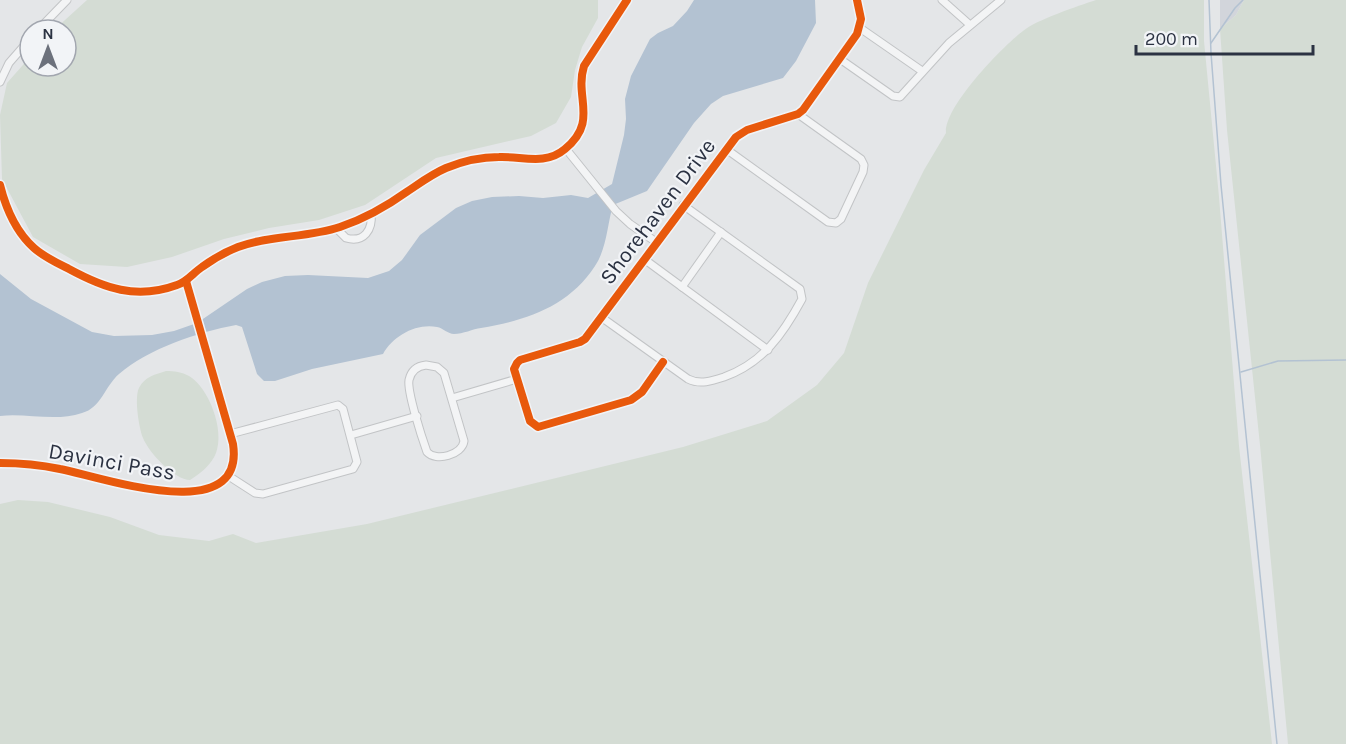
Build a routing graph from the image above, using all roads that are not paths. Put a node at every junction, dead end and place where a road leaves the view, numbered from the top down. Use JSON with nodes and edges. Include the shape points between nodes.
{"nodes":[{"id":1,"x":68,"y":0,"type":"edge"},
{"id":2,"x":627,"y":0,"type":"edge"},
{"id":3,"x":857,"y":0,"type":"edge"},
{"id":4,"x":942,"y":0,"type":"edge"},
{"id":5,"x":1001,"y":0,"type":"edge"},
{"id":6,"x":49,"y":18,"type":"edge"},
{"id":7,"x":969,"y":24,"type":"junction"},
{"id":8,"x":860,"y":28,"type":"junction"},
{"id":9,"x":18,"y":53,"type":"edge"},
{"id":10,"x":840,"y":59,"type":"junction"},
{"id":11,"x":922,"y":71,"type":"junction"},
{"id":12,"x":0,"y":81,"type":"edge"},
{"id":13,"x":798,"y":114,"type":"junction"},
{"id":14,"x":726,"y":148,"type":"junction"},
{"id":15,"x":566,"y":149,"type":"junction"},
{"id":16,"x":0,"y":185,"type":"edge"},
{"id":17,"x":2,"y":198,"type":"edge"},
{"id":18,"x":683,"y":205,"type":"junction"},
{"id":19,"x":371,"y":213,"type":"junction"},
{"id":20,"x":336,"y":228,"type":"junction"},
{"id":21,"x":721,"y":232,"type":"junction"},
{"id":22,"x":656,"y":242,"type":"junction"},
{"id":23,"x":644,"y":259,"type":"junction"},
{"id":24,"x":186,"y":281,"type":"junction"},
{"id":25,"x":682,"y":287,"type":"junction"},
{"id":26,"x":601,"y":317,"type":"junction"},
{"id":27,"x":768,"y":350,"type":"junction"},
{"id":28,"x":663,"y":362,"type":"junction"},
{"id":29,"x":517,"y":379,"type":"junction"},
{"id":30,"x":452,"y":398,"type":"junction"},
{"id":31,"x":417,"y":416,"type":"junction"},
{"id":32,"x":230,"y":434,"type":"junction"},
{"id":33,"x":351,"y":435,"type":"junction"},
{"id":34,"x":0,"y":464,"type":"edge"},
{"id":35,"x":227,"y":475,"type":"junction"}],
"edges":[{"from":1,"to":6,"type":"street"},
{"from":2,"to":15,"type":"street","via":[[584,66],[584,120]]},
{"from":3,"to":8,"type":"street"},
{"from":4,"to":7,"type":"street"},
{"from":5,"to":7,"type":"street"},
{"from":7,"to":11,"type":"street"},
{"from":8,"to":10,"type":"street"},
{"from":8,"to":11,"type":"street"},
{"from":9,"to":12,"type":"street"},
{"from":10,"to":11,"type":"street","via":[[897,98]]},
{"from":10,"to":13,"type":"street"},
{"from":13,"to":14,"type":"street","name":"Shorehaven Drive","via":[[747,130]]},
{"from":13,"to":14,"type":"street","via":[[864,165],[836,223],[828,222]]},
{"from":14,"to":18,"type":"street","name":"Shorehaven Drive"},
{"from":15,"to":19,"type":"street","via":[[545,159],[488,158],[458,164],[431,175]]},
{"from":15,"to":22,"type":"street","via":[[616,211]]},
{"from":16,"to":17,"type":"street"},
{"from":17,"to":24,"type":"street","via":[[13,221],[33,247],[98,285],[146,292]]},
{"from":18,"to":21,"type":"street"},
{"from":18,"to":22,"type":"street","name":"Shorehaven Drive"},
{"from":19,"to":20,"type":"street"},
{"from":19,"to":20,"type":"street","via":[[371,227],[359,239],[346,238]]},
{"from":20,"to":24,"type":"street","via":[[239,247],[213,259]]},
{"from":21,"to":25,"type":"street"},
{"from":21,"to":27,"type":"street","via":[[802,292],[791,318]]},
{"from":22,"to":23,"type":"street","name":"Shorehaven Drive"},
{"from":23,"to":25,"type":"street"},
{"from":23,"to":26,"type":"street","name":"Shorehaven Drive"},
{"from":24,"to":32,"type":"street"},
{"from":25,"to":27,"type":"street"},
{"from":26,"to":28,"type":"street"},
{"from":26,"to":29,"type":"street","name":"Shorehaven Drive","via":[[580,342],[518,362],[514,369]]},
{"from":27,"to":28,"type":"street","via":[[744,368],[705,382],[688,379]]},
{"from":28,"to":29,"type":"street","via":[[642,392],[631,400],[541,427],[530,421]]},
{"from":29,"to":30,"type":"street"},
{"from":30,"to":31,"type":"street","via":[[440,369],[431,365],[418,367],[409,383]]},
{"from":30,"to":31,"type":"street","via":[[464,441],[459,451],[438,457],[429,454]]},
{"from":31,"to":33,"type":"street"},
{"from":32,"to":33,"type":"street","via":[[336,404],[343,409]]},
{"from":32,"to":35,"type":"street","via":[[234,451]]},
{"from":33,"to":35,"type":"street","via":[[357,462],[352,469],[263,494]]},
{"from":34,"to":35,"type":"street","name":"Davinci Pass","via":[[58,468],[160,492],[211,488]]}]}
